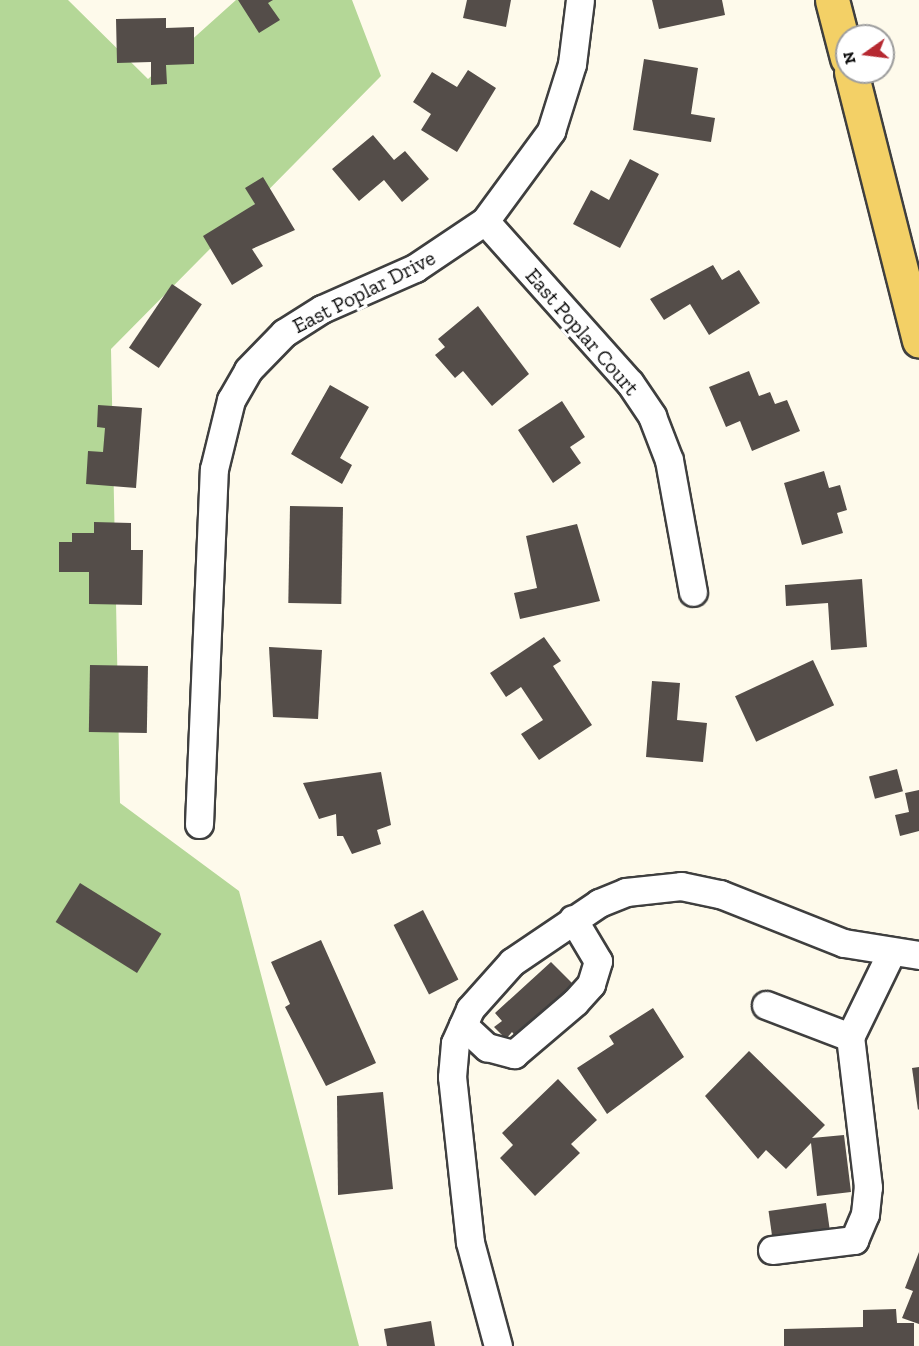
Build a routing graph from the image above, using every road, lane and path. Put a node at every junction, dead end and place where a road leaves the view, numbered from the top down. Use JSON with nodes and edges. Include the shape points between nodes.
{"nodes":[{"id":1,"x":580,"y":0,"type":"edge"},
{"id":2,"x":832,"y":0,"type":"edge"},
{"id":3,"x":838,"y":24,"type":"edge"},
{"id":4,"x":853,"y":84,"type":"edge"},
{"id":5,"x":485,"y":221,"type":"junction"},
{"id":6,"x":919,"y":341,"type":"edge"},
{"id":7,"x":693,"y":592,"type":"dead end"},
{"id":8,"x":199,"y":824,"type":"dead end"},
{"id":9,"x":573,"y":919,"type":"junction"},
{"id":10,"x":891,"y":953,"type":"junction"},
{"id":11,"x":919,"y":955,"type":"edge"},
{"id":12,"x":766,"y":1005,"type":"dead end"},
{"id":13,"x":463,"y":1025,"type":"junction"},
{"id":14,"x":850,"y":1037,"type":"junction"},
{"id":15,"x":772,"y":1250,"type":"dead end"},
{"id":16,"x":498,"y":1346,"type":"edge"}],
"edges":[{"from":1,"to":5,"type":"street","name":"East Poplar Drive","via":[[572,64],[551,130]]},
{"from":2,"to":3,"type":"main road"},
{"from":4,"to":6,"type":"main road"},
{"from":5,"to":7,"type":"street","name":"East Poplar Court","via":[[630,383],[651,416],[669,460]]},
{"from":5,"to":8,"type":"street","name":"East Poplar Drive","via":[[415,268],[322,309],[284,333],[248,370],[231,400],[214,469]]},
{"from":9,"to":10,"type":"street","via":[[626,892],[681,886],[720,894],[844,943]]},
{"from":9,"to":13,"type":"street","via":[[512,962],[470,1009]]},
{"from":9,"to":13,"type":"street","via":[[598,961],[591,984],[575,1002],[514,1054],[487,1047]]},
{"from":10,"to":11,"type":"street"},
{"from":10,"to":14,"type":"street"},
{"from":12,"to":14,"type":"street"},
{"from":13,"to":16,"type":"street","via":[[455,1043],[452,1116],[470,1242]]},
{"from":14,"to":15,"type":"street","via":[[868,1187],[865,1214],[854,1240]]}]}
